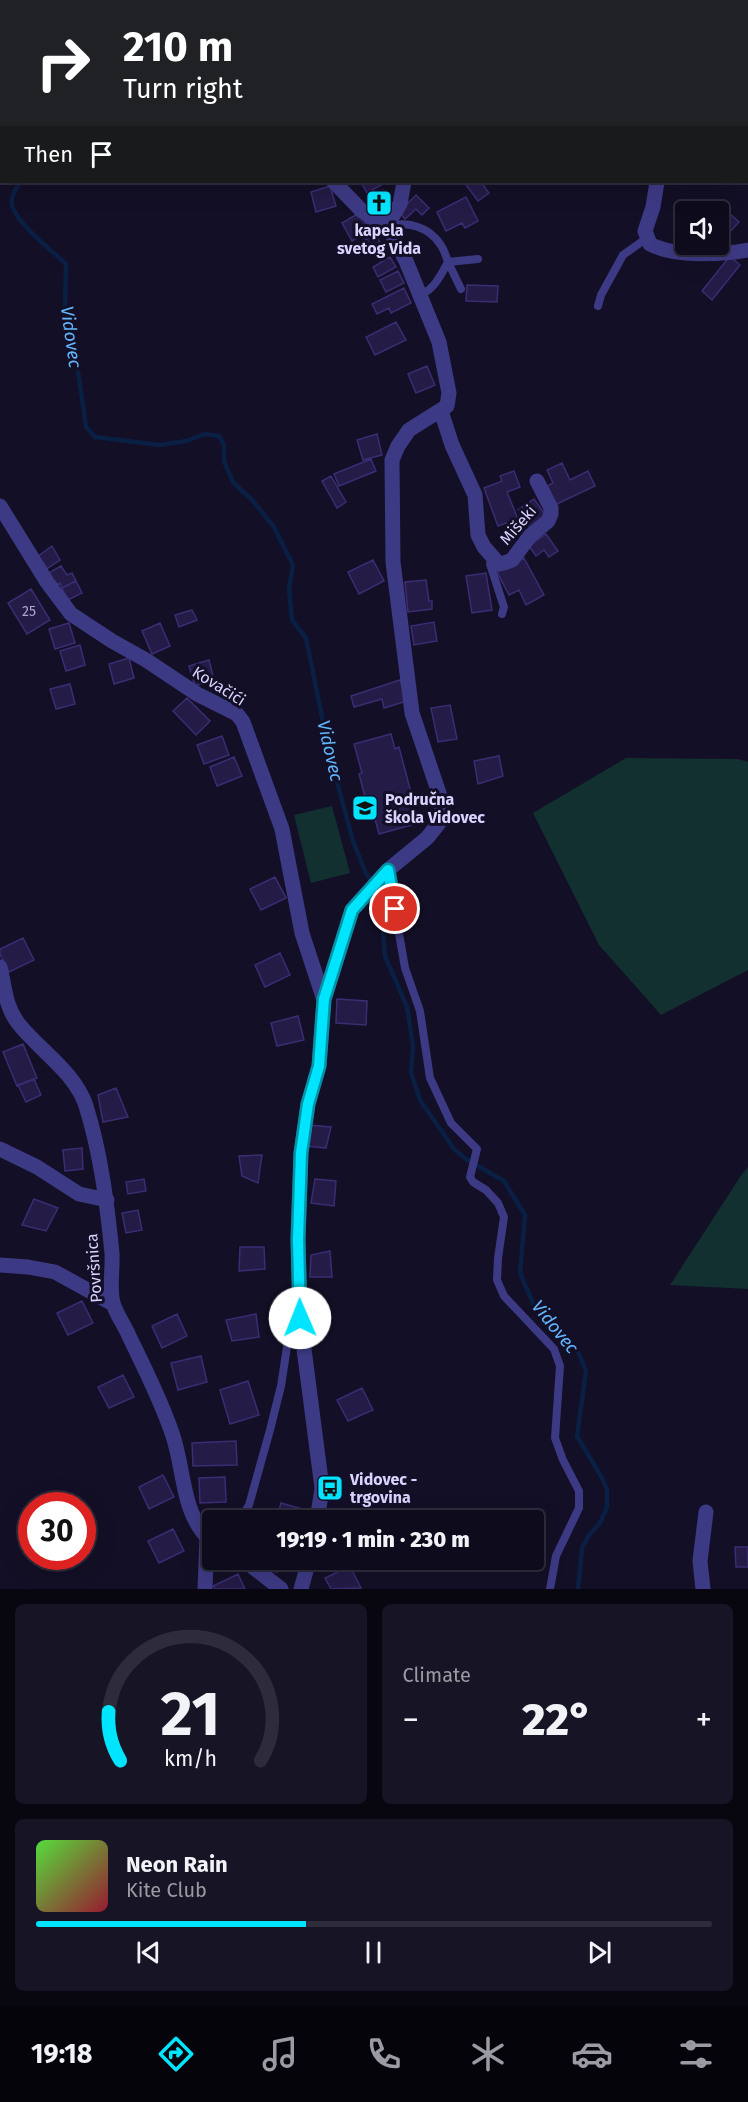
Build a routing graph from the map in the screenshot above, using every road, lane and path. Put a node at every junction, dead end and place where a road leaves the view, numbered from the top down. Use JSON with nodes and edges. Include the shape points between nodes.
{"nodes":[{"id":1,"x":335,"y":183,"type":"edge"},
{"id":2,"x":404,"y":183,"type":"edge"},
{"id":3,"x":657,"y":183,"type":"edge"},
{"id":4,"x":387,"y":226,"type":"junction"},
{"id":5,"x":647,"y":238,"type":"junction"},
{"id":6,"x":748,"y":249,"type":"edge"},
{"id":7,"x":478,"y":259,"type":"dead end"},
{"id":8,"x":448,"y":262,"type":"junction"},
{"id":9,"x":461,"y":290,"type":"dead end"},
{"id":10,"x":422,"y":295,"type":"junction"},
{"id":11,"x":598,"y":306,"type":"dead end"},
{"id":12,"x":441,"y":411,"type":"junction"},
{"id":13,"x":537,"y":481,"type":"dead end"},
{"id":14,"x":0,"y":506,"type":"edge"},
{"id":15,"x":492,"y":558,"type":"junction"},
{"id":16,"x":501,"y":614,"type":"dead end"},
{"id":17,"x":378,"y":880,"type":"junction"},
{"id":18,"x":0,"y":968,"type":"edge"},
{"id":19,"x":324,"y":999,"type":"junction"},
{"id":20,"x":3,"y":1000,"type":"edge"},
{"id":21,"x":0,"y":1149,"type":"edge"},
{"id":22,"x":107,"y":1200,"type":"junction"},
{"id":23,"x":0,"y":1265,"type":"edge"},
{"id":24,"x":113,"y":1304,"type":"junction"},
{"id":25,"x":300,"y":1318,"type":"junction"},
{"id":26,"x":246,"y":1510,"type":"edge"},
{"id":27,"x":319,"y":1510,"type":"edge"},
{"id":28,"x":706,"y":1512,"type":"dead end"},
{"id":29,"x":202,"y":1528,"type":"edge"},
{"id":30,"x":207,"y":1570,"type":"edge"},
{"id":31,"x":256,"y":1570,"type":"edge"},
{"id":32,"x":306,"y":1570,"type":"edge"},
{"id":33,"x":204,"y":1589,"type":"edge"},
{"id":34,"x":281,"y":1589,"type":"edge"},
{"id":35,"x":301,"y":1589,"type":"edge"},
{"id":36,"x":550,"y":1589,"type":"edge"},
{"id":37,"x":703,"y":1589,"type":"edge"}],
"edges":[{"from":1,"to":4,"type":"street","via":[[362,211]]},
{"from":2,"to":4,"type":"street","via":[[400,204]]},
{"from":3,"to":5,"type":"street","via":[[645,231]]},
{"from":4,"to":8,"type":"lane","via":[[400,222],[423,228],[440,243]]},
{"from":4,"to":10,"type":"street"},
{"from":5,"to":6,"type":"street","via":[[650,244],[667,251],[711,253]]},
{"from":5,"to":11,"type":"lane","via":[[623,255]]},
{"from":7,"to":8,"type":"lane"},
{"from":8,"to":9,"type":"lane"},
{"from":8,"to":10,"type":"lane","via":[[436,284]]},
{"from":10,"to":12,"type":"street","via":[[439,342],[449,393],[447,406]]},
{"from":12,"to":15,"type":"street","name":"Mišeki","via":[[475,495],[478,535]]},
{"from":12,"to":17,"type":"street","via":[[409,430],[392,460],[393,562],[412,713],[443,805],[439,823],[427,838]]},
{"from":13,"to":15,"type":"street","name":"Mišeki","via":[[551,508],[548,521],[530,536],[512,560],[499,564]]},
{"from":14,"to":19,"type":"street","name":"Kovačići","via":[[46,582],[71,614],[197,694],[237,714],[243,722],[282,830],[302,933]]},
{"from":15,"to":16,"type":"lane","via":[[490,564],[504,607]]},
{"from":17,"to":19,"type":"street","via":[[352,910]]},
{"from":17,"to":36,"type":"lane","via":[[420,1011],[430,1078],[451,1123],[477,1149],[471,1171],[473,1182],[498,1203],[504,1217],[497,1280],[504,1296],[554,1349],[560,1366],[555,1438],[579,1491],[579,1508],[556,1556]]},
{"from":18,"to":20,"type":"street"},
{"from":19,"to":25,"type":"street","via":[[319,1066],[308,1104],[301,1153]]},
{"from":20,"to":22,"type":"street","name":"Površnica","via":[[17,1022],[77,1087],[96,1139]]},
{"from":21,"to":22,"type":"street","via":[[79,1194]]},
{"from":22,"to":24,"type":"street","name":"Površnica"},
{"from":23,"to":24,"type":"street","via":[[55,1272]]},
{"from":24,"to":29,"type":"street","name":"Površnica","via":[[173,1435],[190,1509]]},
{"from":25,"to":26,"type":"lane","via":[[289,1334],[281,1386]]},
{"from":25,"to":27,"type":"street","via":[[322,1488]]},
{"from":28,"to":37,"type":"street","via":[[700,1561]]},
{"from":30,"to":33,"type":"street"},
{"from":31,"to":34,"type":"street"},
{"from":32,"to":35,"type":"street"}]}
